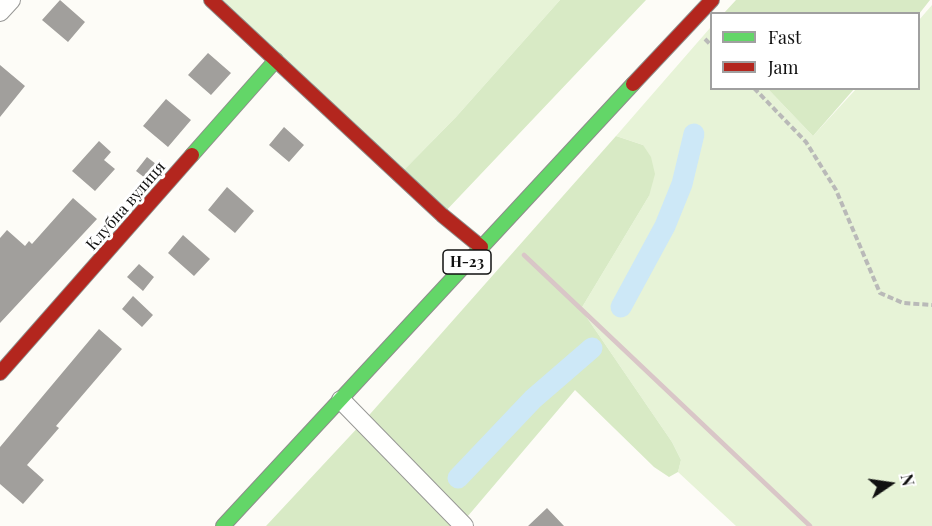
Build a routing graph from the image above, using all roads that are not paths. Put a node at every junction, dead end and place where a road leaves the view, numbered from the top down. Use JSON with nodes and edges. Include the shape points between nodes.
{"nodes":[{"id":1,"x":11,"y":0,"type":"edge"},
{"id":2,"x":212,"y":0,"type":"edge"},
{"id":3,"x":712,"y":0,"type":"edge"},
{"id":4,"x":0,"y":12,"type":"edge"},
{"id":5,"x":276,"y":60,"type":"junction"},
{"id":6,"x":481,"y":247,"type":"junction"},
{"id":7,"x":0,"y":373,"type":"edge"},
{"id":8,"x":341,"y":400,"type":"junction"},
{"id":9,"x":223,"y":526,"type":"edge"},
{"id":10,"x":464,"y":526,"type":"edge"}],
"edges":[{"from":1,"to":4,"type":"street"},
{"from":2,"to":5,"type":"street"},
{"from":3,"to":6,"type":"street","number":"Н-23"},
{"from":5,"to":6,"type":"street"},
{"from":5,"to":7,"type":"street","name":"Клубна вулиця"},
{"from":6,"to":8,"type":"street","number":"Н-23"},
{"from":8,"to":9,"type":"street","number":"Н-23"},
{"from":8,"to":10,"type":"street"}]}
